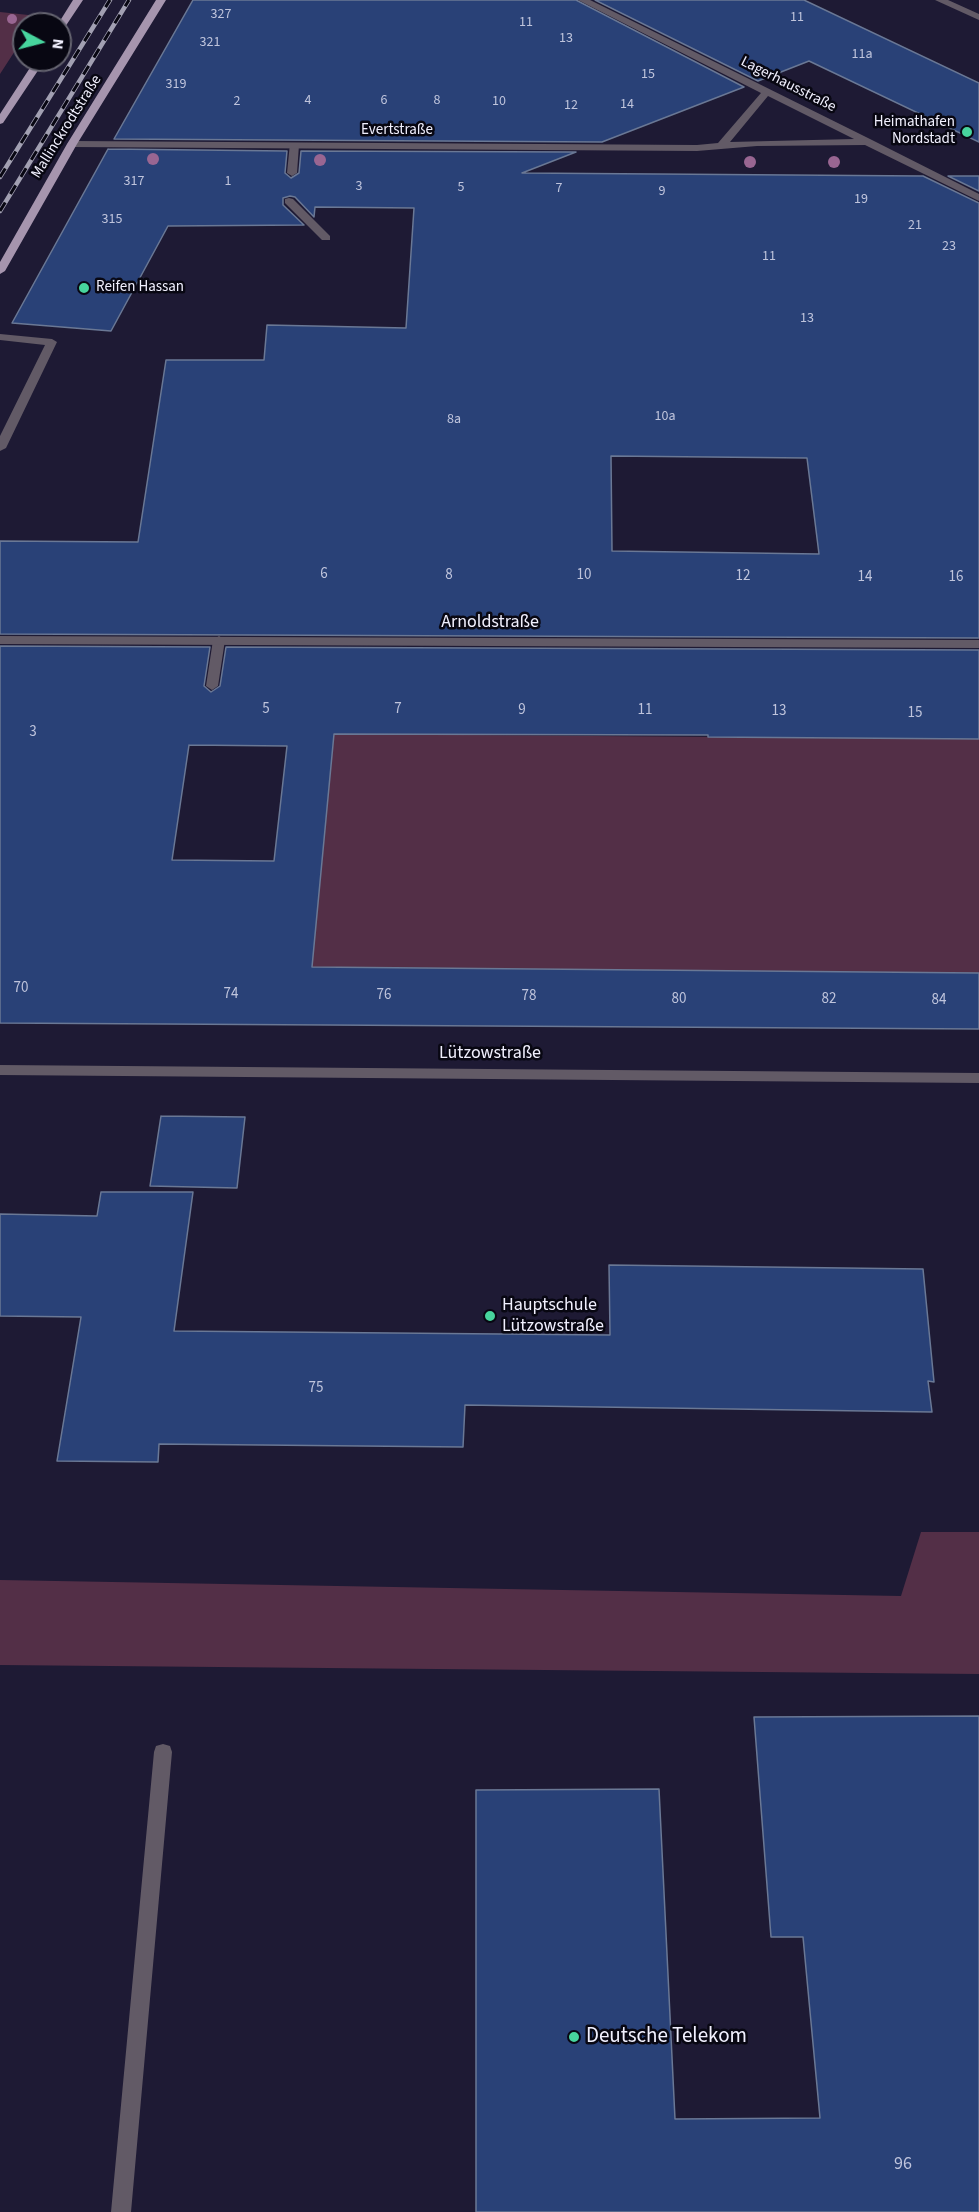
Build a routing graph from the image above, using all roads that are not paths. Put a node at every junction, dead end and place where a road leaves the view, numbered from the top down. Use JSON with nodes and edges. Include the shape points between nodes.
{"nodes":[{"id":1,"x":161,"y":0,"type":"edge"},
{"id":2,"x":583,"y":0,"type":"edge"},
{"id":3,"x":940,"y":0,"type":"edge"},
{"id":4,"x":979,"y":17,"type":"edge"},
{"id":5,"x":32,"y":72,"type":"edge"},
{"id":6,"x":768,"y":92,"type":"junction"},
{"id":7,"x":0,"y":121,"type":"edge"},
{"id":8,"x":868,"y":142,"type":"junction"},
{"id":9,"x":72,"y":144,"type":"junction"},
{"id":10,"x":722,"y":145,"type":"junction"},
{"id":11,"x":294,"y":146,"type":"junction"},
{"id":12,"x":292,"y":173,"type":"dead end"},
{"id":13,"x":979,"y":198,"type":"edge"},
{"id":14,"x":289,"y":201,"type":"dead end"},
{"id":15,"x":326,"y":238,"type":"dead end"},
{"id":16,"x":0,"y":271,"type":"edge"},
{"id":17,"x":0,"y":337,"type":"edge"},
{"id":18,"x":0,"y":448,"type":"edge"},
{"id":19,"x":0,"y":640,"type":"edge"},
{"id":20,"x":219,"y":640,"type":"junction"},
{"id":21,"x":979,"y":644,"type":"edge"},
{"id":22,"x":212,"y":686,"type":"dead end"},
{"id":23,"x":0,"y":1070,"type":"edge"},
{"id":24,"x":979,"y":1078,"type":"edge"},
{"id":25,"x":163,"y":1752,"type":"dead end"},
{"id":26,"x":121,"y":2212,"type":"edge"}],
"edges":[{"from":1,"to":9,"type":"main road","name":"Mallinckrodtstraße"},
{"from":2,"to":6,"type":"street","name":"Lagerhausstraße"},
{"from":3,"to":4,"type":"street"},
{"from":5,"to":7,"type":"main road"},
{"from":6,"to":8,"type":"street","name":"Lagerhausstraße"},
{"from":6,"to":10,"type":"street"},
{"from":8,"to":10,"type":"street","name":"Evertstraße"},
{"from":8,"to":13,"type":"street","name":"Lagerhausstraße"},
{"from":9,"to":11,"type":"street","name":"Evertstraße"},
{"from":9,"to":16,"type":"main road","name":"Mallinckrodtstraße"},
{"from":10,"to":11,"type":"street","name":"Evertstraße"},
{"from":11,"to":12,"type":"street"},
{"from":14,"to":15,"type":"street"},
{"from":17,"to":18,"type":"street","via":[[52,342]]},
{"from":19,"to":20,"type":"street","name":"Arnoldstraße"},
{"from":20,"to":21,"type":"street","name":"Arnoldstraße"},
{"from":20,"to":22,"type":"street"},
{"from":23,"to":24,"type":"street","name":"Lützowstraße"},
{"from":25,"to":26,"type":"street"}]}
